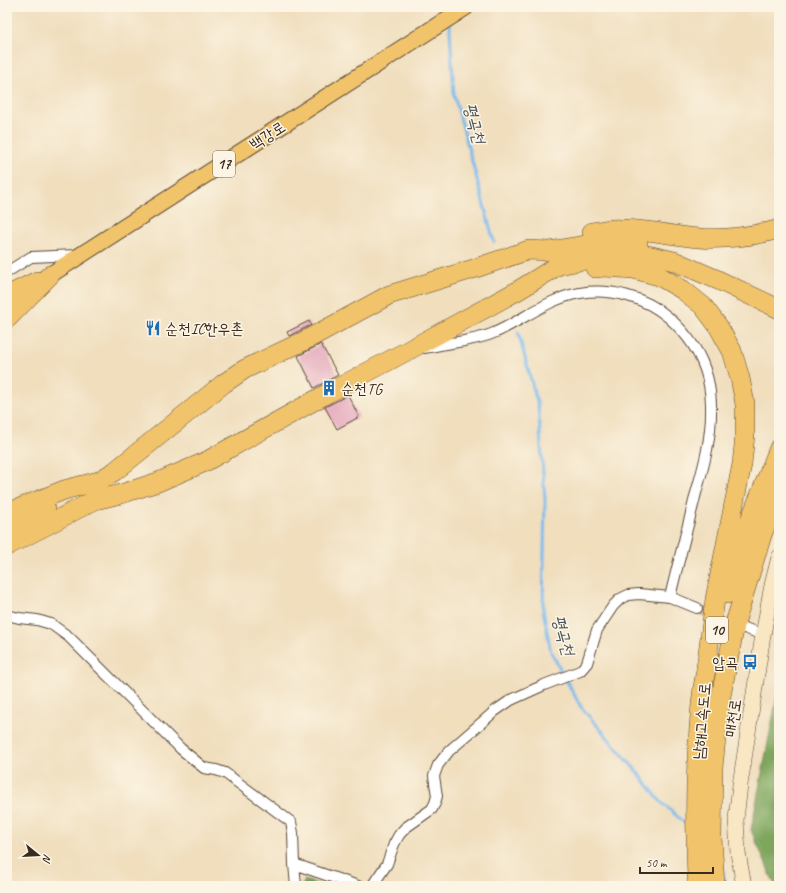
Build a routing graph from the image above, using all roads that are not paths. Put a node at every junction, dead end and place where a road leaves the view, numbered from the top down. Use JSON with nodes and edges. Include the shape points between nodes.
{"nodes":[{"id":1,"x":466,"y":7,"type":"edge"},
{"id":2,"x":779,"y":229,"type":"edge"},
{"id":3,"x":529,"y":250,"type":"junction"},
{"id":4,"x":81,"y":255,"type":"junction"},
{"id":5,"x":7,"y":272,"type":"edge"},
{"id":6,"x":50,"y":276,"type":"junction"},
{"id":7,"x":540,"y":277,"type":"junction"},
{"id":8,"x":7,"y":296,"type":"edge"},
{"id":9,"x":773,"y":300,"type":"edge"},
{"id":10,"x":7,"y":302,"type":"edge"},
{"id":11,"x":7,"y":319,"type":"edge"},
{"id":12,"x":409,"y":350,"type":"junction"},
{"id":13,"x":779,"y":448,"type":"edge"},
{"id":14,"x":99,"y":481,"type":"junction"},
{"id":15,"x":779,"y":492,"type":"edge"},
{"id":16,"x":7,"y":513,"type":"edge"},
{"id":17,"x":7,"y":528,"type":"edge"},
{"id":18,"x":7,"y":546,"type":"edge"},
{"id":19,"x":779,"y":557,"type":"edge"},
{"id":20,"x":670,"y":596,"type":"junction"},
{"id":21,"x":697,"y":608,"type":"tunnel mouth"},
{"id":22,"x":7,"y":615,"type":"edge"},
{"id":23,"x":742,"y":627,"type":"tunnel mouth"},
{"id":24,"x":763,"y":635,"type":"junction"},
{"id":25,"x":706,"y":668,"type":"junction"},
{"id":26,"x":294,"y":864,"type":"junction"},
{"id":27,"x":709,"y":883,"type":"edge"},
{"id":28,"x":296,"y":886,"type":"edge"},
{"id":29,"x":358,"y":886,"type":"edge"},
{"id":30,"x":372,"y":886,"type":"edge"},
{"id":31,"x":744,"y":886,"type":"edge"}],
"edges":[{"from":1,"to":4,"type":"main road","name":"백강로","number":"17"},
{"from":2,"to":3,"type":"highway","via":[[731,238],[700,238],[619,228],[576,234]]},
{"from":3,"to":9,"type":"highway","via":[[549,251],[609,241],[647,243],[682,253],[724,271]]},
{"from":3,"to":14,"type":"highway","via":[[389,295],[304,341],[245,369]]},
{"from":4,"to":5,"type":"street","via":[[31,257]]},
{"from":4,"to":6,"type":"main road","name":"백강로","number":"17"},
{"from":6,"to":8,"type":"highway"},
{"from":6,"to":10,"type":"main road","name":"백강로","number":"17"},
{"from":6,"to":11,"type":"highway"},
{"from":7,"to":9,"type":"highway","via":[[559,265],[612,255],[643,254],[674,261]]},
{"from":7,"to":12,"type":"highway"},
{"from":7,"to":25,"type":"highway","via":[[604,267],[634,269],[659,276],[703,306],[732,351],[745,404],[745,435],[715,598]]},
{"from":12,"to":18,"type":"highway","via":[[205,462],[158,482],[95,500]]},
{"from":12,"to":20,"type":"street","via":[[495,333],[551,303],[572,294],[589,292],[608,292],[639,300],[662,312],[680,328],[699,354],[706,371],[711,390],[712,416],[707,451]]},
{"from":13,"to":25,"type":"highway","name":"남해고속도로","number":"10","via":[[746,530]]},
{"from":14,"to":16,"type":"highway","via":[[64,490]]},
{"from":14,"to":17,"type":"highway"},
{"from":15,"to":27,"type":"highway","name":"남해고속도로","number":"10","via":[[762,535],[736,620],[720,701],[713,767]]},
{"from":19,"to":24,"type":"main road","name":"매천로"},
{"from":20,"to":21,"type":"street"},
{"from":20,"to":30,"type":"street","via":[[639,594],[620,599],[597,630],[587,663],[580,671],[511,700],[449,751],[438,765],[434,776],[436,804],[399,835],[387,864]]},
{"from":22,"to":26,"type":"street","via":[[51,624],[70,637],[181,749],[204,768],[225,772],[291,822]]},
{"from":23,"to":24,"type":"street"},
{"from":24,"to":31,"type":"main road","name":"매천로","via":[[736,819],[738,853]]},
{"from":25,"to":27,"type":"highway","name":"남해고속도로","number":"10","via":[[696,774],[696,875]]},
{"from":26,"to":28,"type":"street"},
{"from":26,"to":29,"type":"street"}]}
